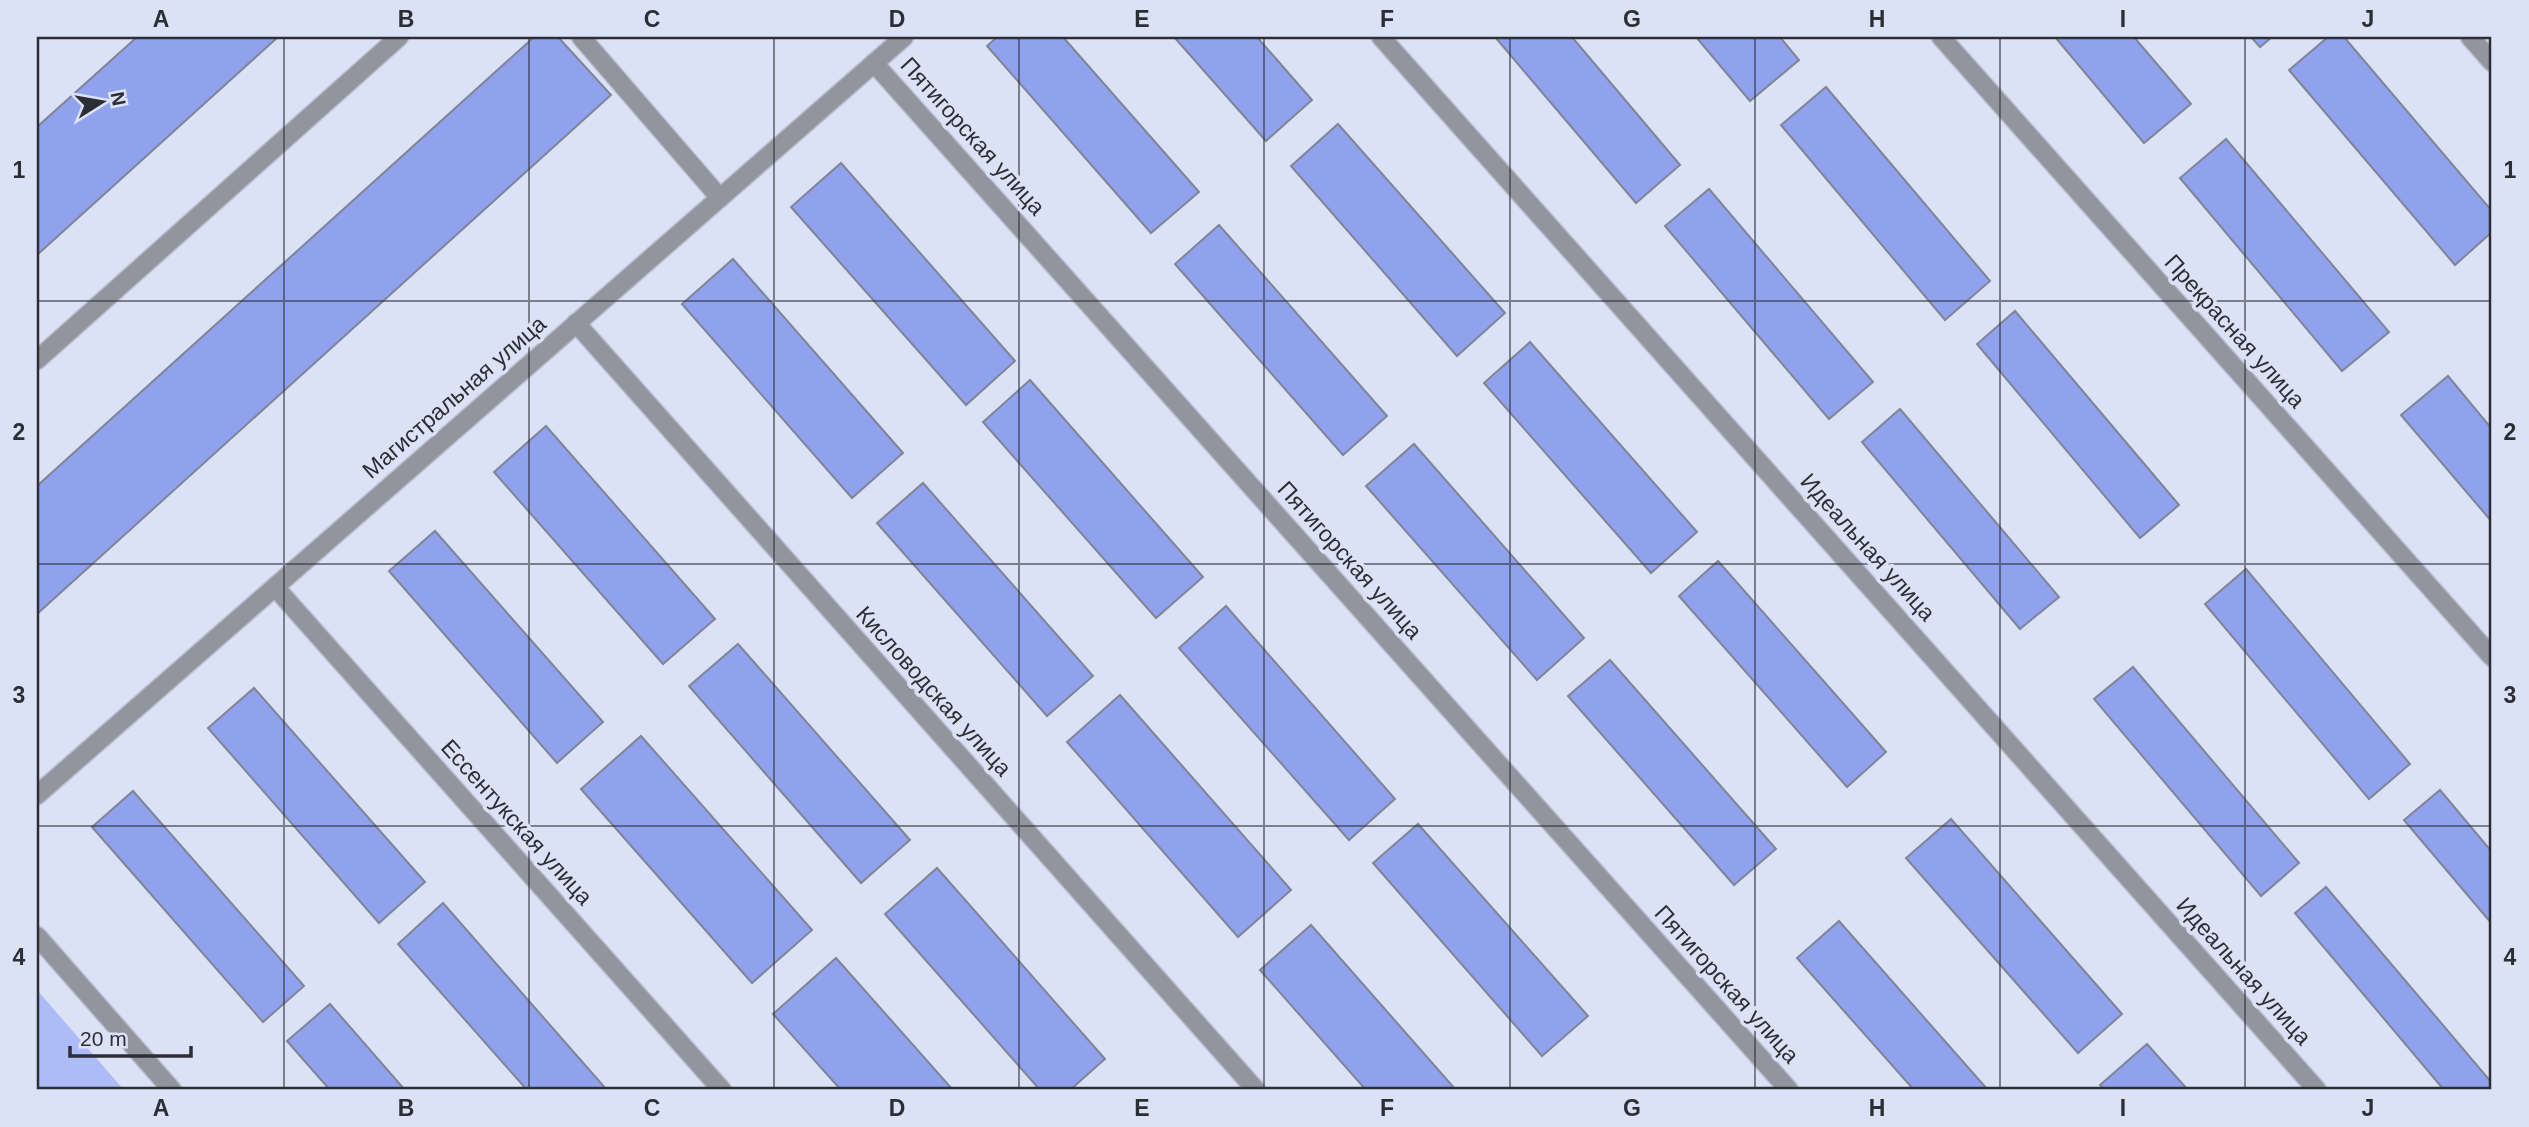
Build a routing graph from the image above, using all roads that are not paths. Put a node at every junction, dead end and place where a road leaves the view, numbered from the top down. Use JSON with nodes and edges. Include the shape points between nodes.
{"nodes":[{"id":1,"x":399,"y":37,"type":"edge"},
{"id":2,"x":581,"y":37,"type":"edge"},
{"id":3,"x":904,"y":37,"type":"edge"},
{"id":4,"x":1381,"y":37,"type":"edge"},
{"id":5,"x":1941,"y":37,"type":"edge"},
{"id":6,"x":2470,"y":37,"type":"edge"},
{"id":7,"x":874,"y":62,"type":"junction"},
{"id":8,"x":2492,"y":62,"type":"edge"},
{"id":9,"x":720,"y":198,"type":"junction"},
{"id":10,"x":576,"y":323,"type":"junction"},
{"id":11,"x":37,"y":360,"type":"edge"},
{"id":12,"x":275,"y":587,"type":"junction"},
{"id":13,"x":2492,"y":657,"type":"edge"},
{"id":14,"x":37,"y":795,"type":"edge"},
{"id":15,"x":37,"y":936,"type":"edge"},
{"id":16,"x":172,"y":1090,"type":"edge"},
{"id":17,"x":722,"y":1090,"type":"edge"},
{"id":18,"x":1256,"y":1090,"type":"edge"},
{"id":19,"x":1789,"y":1090,"type":"edge"},
{"id":20,"x":2317,"y":1090,"type":"edge"}],
"edges":[{"from":1,"to":11,"type":"street"},
{"from":2,"to":9,"type":"street"},
{"from":3,"to":7,"type":"street","name":"Магистральная улица"},
{"from":4,"to":20,"type":"street","name":"Идеальная улица"},
{"from":5,"to":13,"type":"street","name":"Прекрасная улица"},
{"from":6,"to":8,"type":"street"},
{"from":7,"to":9,"type":"street","name":"Магистральная улица"},
{"from":7,"to":19,"type":"street","name":"Пятигорская улица"},
{"from":9,"to":10,"type":"street","name":"Магистральная улица"},
{"from":10,"to":12,"type":"street","name":"Магистральная улица"},
{"from":10,"to":18,"type":"street","name":"Кисловодская улица"},
{"from":12,"to":14,"type":"street","name":"Магистральная улица"},
{"from":12,"to":17,"type":"street","name":"Ессентукская улица"},
{"from":15,"to":16,"type":"street"}]}
